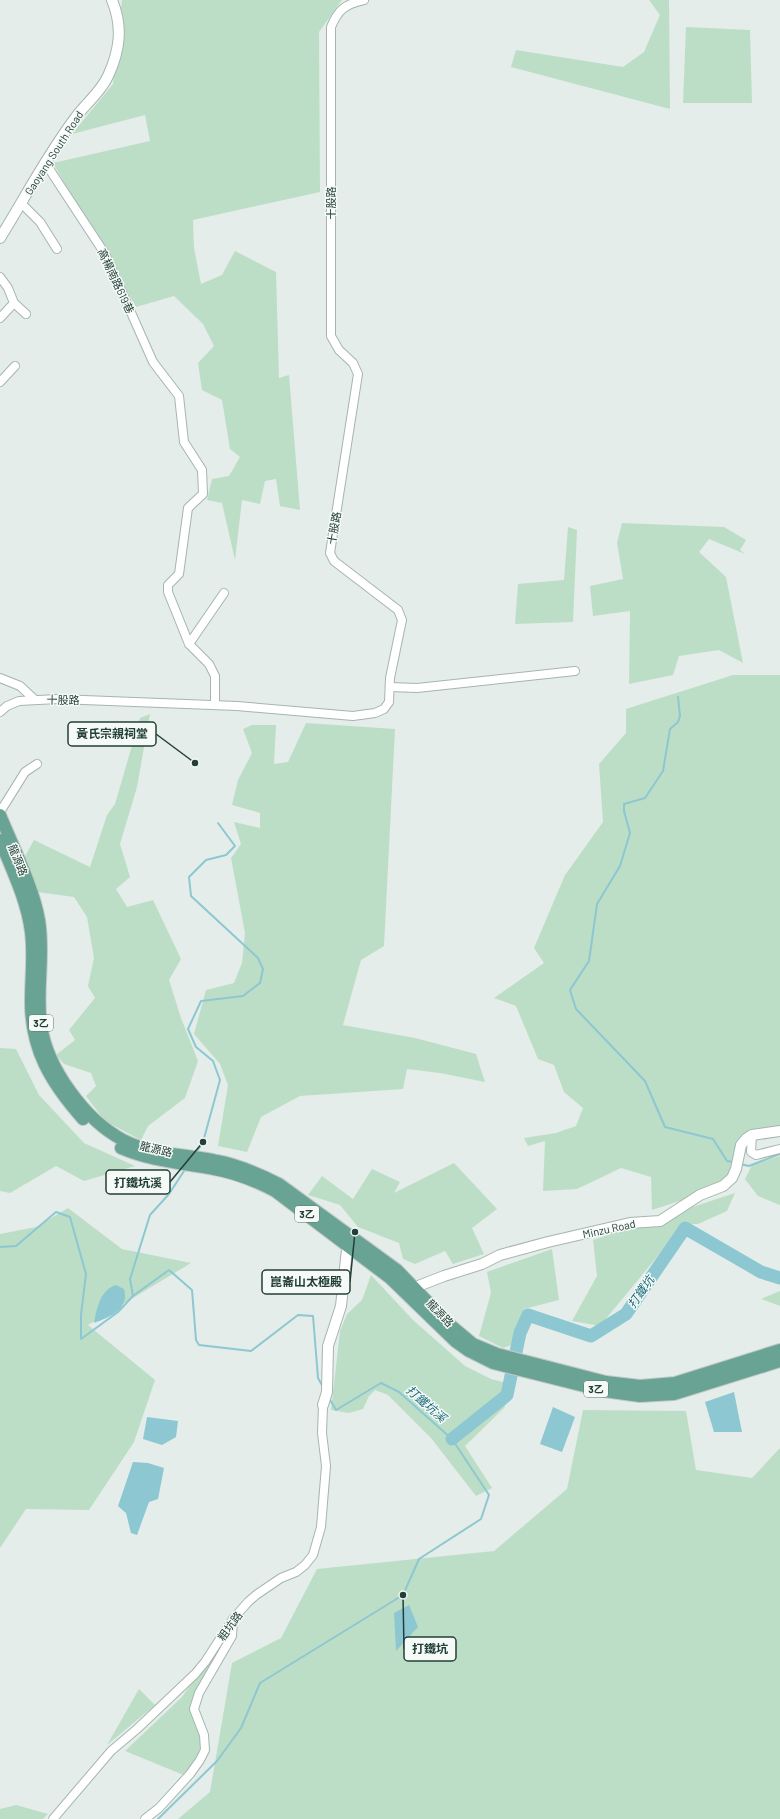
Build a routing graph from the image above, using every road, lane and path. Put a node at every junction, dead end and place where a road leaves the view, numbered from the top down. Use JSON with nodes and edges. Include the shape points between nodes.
{"nodes":[{"id":1,"x":112,"y":0,"type":"edge"},
{"id":2,"x":364,"y":0,"type":"edge"},
{"id":3,"x":46,"y":164,"type":"junction"},
{"id":4,"x":21,"y":203,"type":"junction"},
{"id":5,"x":0,"y":238,"type":"edge"},
{"id":6,"x":57,"y":249,"type":"dead end"},
{"id":7,"x":0,"y":277,"type":"edge"},
{"id":8,"x":14,"y":303,"type":"junction"},
{"id":9,"x":26,"y":314,"type":"dead end"},
{"id":10,"x":0,"y":318,"type":"edge"},
{"id":11,"x":15,"y":366,"type":"dead end"},
{"id":12,"x":0,"y":382,"type":"edge"},
{"id":13,"x":224,"y":593,"type":"dead end"},
{"id":14,"x":189,"y":644,"type":"junction"},
{"id":15,"x":575,"y":671,"type":"dead end"},
{"id":16,"x":0,"y":678,"type":"edge"},
{"id":17,"x":390,"y":687,"type":"junction"},
{"id":18,"x":34,"y":700,"type":"junction"},
{"id":19,"x":216,"y":705,"type":"junction"},
{"id":20,"x":0,"y":712,"type":"edge"},
{"id":21,"x":37,"y":764,"type":"dead end"},
{"id":22,"x":0,"y":812,"type":"edge"},
{"id":23,"x":0,"y":815,"type":"edge"},
{"id":24,"x":0,"y":840,"type":"edge"},
{"id":25,"x":780,"y":1131,"type":"edge"},
{"id":26,"x":752,"y":1135,"type":"junction"},
{"id":27,"x":780,"y":1149,"type":"edge"},
{"id":28,"x":191,"y":1161,"type":"junction"},
{"id":29,"x":348,"y":1240,"type":"junction"},
{"id":30,"x":410,"y":1290,"type":"junction"},
{"id":31,"x":780,"y":1350,"type":"edge"},
{"id":32,"x":780,"y":1361,"type":"edge"},
{"id":33,"x":674,"y":1388,"type":"junction"},
{"id":34,"x":324,"y":1405,"type":"joint"},
{"id":35,"x":233,"y":1619,"type":"junction"},
{"id":36,"x":53,"y":1819,"type":"edge"},
{"id":37,"x":145,"y":1819,"type":"edge"}],
"edges":[{"from":1,"to":3,"type":"street","name":"Gaoyang South Road","via":[[120,28],[116,54],[108,77],[76,117]]},
{"from":2,"to":17,"type":"street","name":"十股路","via":[[350,3],[336,15],[331,27],[331,336],[339,350],[354,363],[358,374],[330,553],[334,561],[398,610],[402,620]]},
{"from":3,"to":4,"type":"street","name":"Gaoyang South Road"},
{"from":3,"to":14,"type":"street","name":"高楊南路619巷","via":[[104,254],[153,362],[179,396],[184,442],[202,470],[203,494],[188,508],[179,574],[168,585],[168,592]]},
{"from":4,"to":5,"type":"street","name":"Gaoyang South Road"},
{"from":4,"to":6,"type":"street","via":[[40,222]]},
{"from":7,"to":8,"type":"street"},
{"from":8,"to":9,"type":"street"},
{"from":8,"to":10,"type":"street"},
{"from":11,"to":12,"type":"street"},
{"from":13,"to":14,"type":"street"},
{"from":14,"to":19,"type":"street","via":[[209,664],[215,676]]},
{"from":15,"to":17,"type":"street","via":[[417,688]]},
{"from":16,"to":18,"type":"street","via":[[20,686]]},
{"from":17,"to":19,"type":"street","name":"十股路","via":[[389,702],[384,710],[353,716]]},
{"from":18,"to":19,"type":"street","name":"十股路"},
{"from":18,"to":20,"type":"street","name":"十股路","via":[[19,701]]},
{"from":21,"to":22,"type":"street","via":[[25,772]]},
{"from":23,"to":28,"type":"main road","name":"龍源路","number":"3乙","via":[[30,890],[38,918],[42,949],[41,1025],[44,1040],[56,1068],[88,1113],[105,1128],[123,1140]]},
{"from":24,"to":28,"type":"main road","number":"3乙","via":[[29,919],[33,949],[32,1027],[37,1047],[49,1073],[70,1105],[83,1119],[120,1147],[138,1155]]},
{"from":25,"to":26,"type":"street"},
{"from":26,"to":27,"type":"street","via":[[751,1152],[756,1155]]},
{"from":26,"to":30,"type":"street","name":"Minzu Road","via":[[741,1145],[732,1178],[723,1186],[700,1195],[660,1221],[630,1223],[500,1255]]},
{"from":28,"to":29,"type":"main road","number":"3乙","via":[[258,1182]]},
{"from":29,"to":30,"type":"main road","name":"龍源路","number":"3乙","via":[[397,1270]]},
{"from":29,"to":34,"type":"street","via":[[341,1306],[328,1346],[327,1392]]},
{"from":30,"to":33,"type":"main road","name":"龍源路","number":"3乙","via":[[473,1344],[515,1364],[624,1385]]},
{"from":31,"to":33,"type":"main road","number":"3乙"},
{"from":32,"to":33,"type":"main road","number":"3乙"},
{"from":34,"to":35,"type":"street","name":"粗坑路","via":[[322,1433],[326,1466],[321,1527],[313,1555],[296,1572],[281,1578],[256,1595]]},
{"from":35,"to":36,"type":"street","name":"粗坑路","via":[[195,1674],[137,1730],[111,1751]]},
{"from":35,"to":37,"type":"street","via":[[232,1636],[199,1693],[194,1708],[204,1735],[205,1750],[177,1790]]}]}
